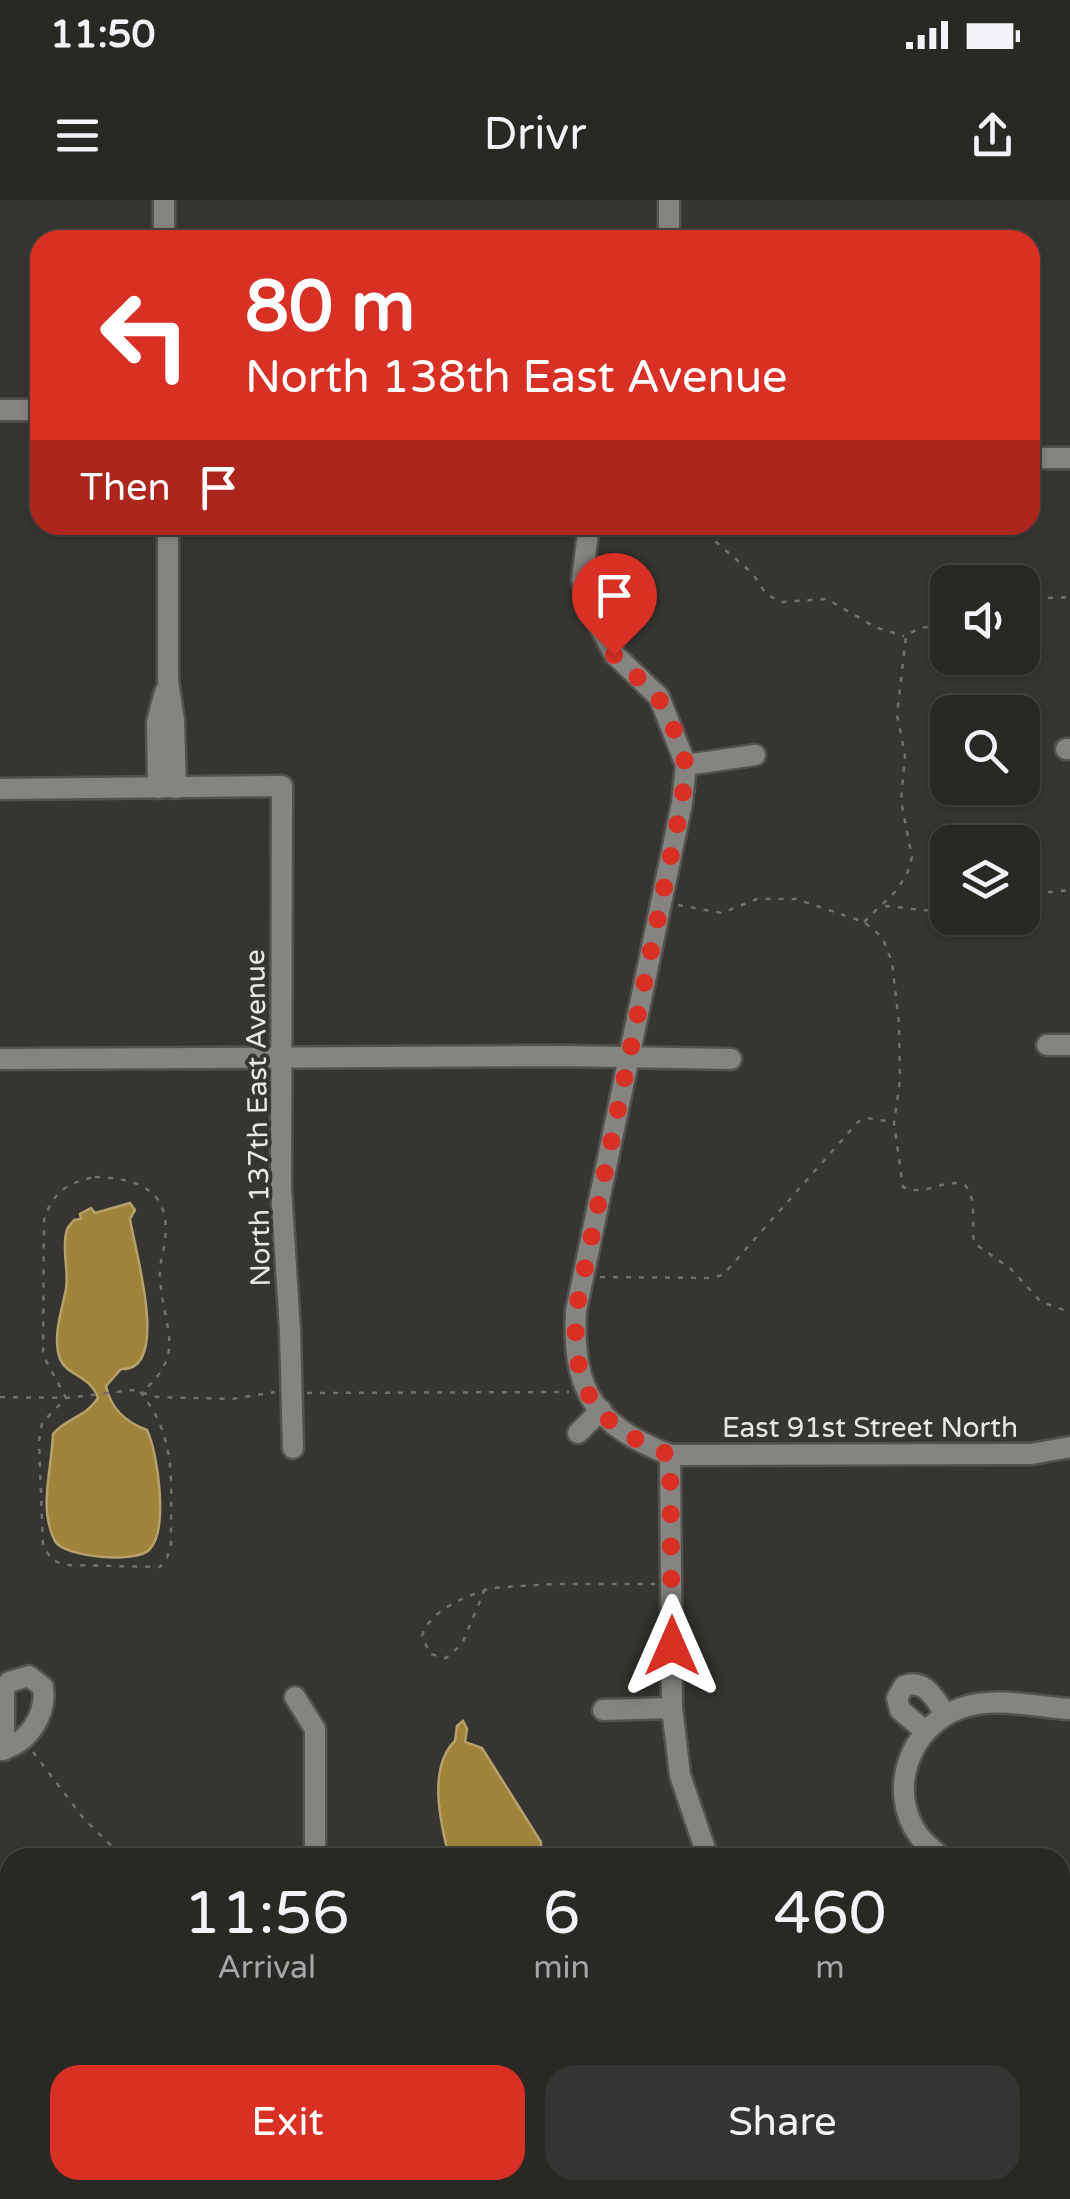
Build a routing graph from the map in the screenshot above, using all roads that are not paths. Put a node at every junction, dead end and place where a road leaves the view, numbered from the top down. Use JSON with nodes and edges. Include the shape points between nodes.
{"nodes":[{"id":1,"x":164,"y":200,"type":"edge"},
{"id":2,"x":669,"y":200,"type":"edge"},
{"id":3,"x":164,"y":230,"type":"edge"},
{"id":4,"x":669,"y":230,"type":"edge"},
{"id":5,"x":0,"y":410,"type":"edge"},
{"id":6,"x":30,"y":410,"type":"edge"},
{"id":7,"x":1040,"y":458,"type":"edge"},
{"id":8,"x":1070,"y":458,"type":"edge"},
{"id":9,"x":168,"y":535,"type":"edge"},
{"id":10,"x":588,"y":535,"type":"edge"},
{"id":11,"x":755,"y":755,"type":"dead end"},
{"id":12,"x":686,"y":765,"type":"junction"},
{"id":13,"x":0,"y":788,"type":"edge"},
{"id":14,"x":167,"y":788,"type":"junction"},
{"id":15,"x":1047,"y":1045,"type":"dead end"},
{"id":16,"x":1070,"y":1045,"type":"edge"},
{"id":17,"x":630,"y":1057,"type":"junction"},
{"id":18,"x":0,"y":1059,"type":"edge"},
{"id":19,"x":281,"y":1059,"type":"junction"},
{"id":20,"x":731,"y":1059,"type":"dead end"},
{"id":21,"x":601,"y":1410,"type":"junction"},
{"id":22,"x":578,"y":1433,"type":"dead end"},
{"id":23,"x":1070,"y":1447,"type":"edge"},
{"id":24,"x":293,"y":1448,"type":"dead end"},
{"id":25,"x":670,"y":1455,"type":"junction"},
{"id":26,"x":295,"y":1697,"type":"dead end"},
{"id":27,"x":672,"y":1708,"type":"junction"},
{"id":28,"x":603,"y":1710,"type":"dead end"},
{"id":29,"x":1070,"y":1710,"type":"edge"},
{"id":30,"x":2,"y":1750,"type":"edge"},
{"id":31,"x":316,"y":1848,"type":"edge"},
{"id":32,"x":705,"y":1848,"type":"edge"},
{"id":33,"x":931,"y":1848,"type":"edge"}],
"edges":[{"from":1,"to":3,"type":"street"},
{"from":2,"to":4,"type":"street"},
{"from":5,"to":6,"type":"street"},
{"from":7,"to":8,"type":"street"},
{"from":9,"to":14,"type":"street","via":[[168,680],[157,722]]},
{"from":10,"to":12,"type":"street","via":[[582,580],[587,604],[614,655],[658,697]]},
{"from":11,"to":12,"type":"street"},
{"from":12,"to":17,"type":"street"},
{"from":13,"to":14,"type":"street"},
{"from":14,"to":19,"type":"street","name":"North 137th East Avenue","via":[[282,786]]},
{"from":15,"to":16,"type":"street"},
{"from":17,"to":19,"type":"street"},
{"from":17,"to":20,"type":"street"},
{"from":17,"to":21,"type":"street","via":[[576,1311],[580,1380]]},
{"from":18,"to":19,"type":"street"},
{"from":19,"to":24,"type":"street","name":"North 137th East Avenue"},
{"from":21,"to":22,"type":"street"},
{"from":21,"to":25,"type":"street","via":[[631,1439]]},
{"from":23,"to":25,"type":"street","name":"East 91st Street North","via":[[1031,1454]]},
{"from":25,"to":27,"type":"street"},
{"from":26,"to":31,"type":"street","via":[[316,1729]]},
{"from":27,"to":28,"type":"street"},
{"from":27,"to":32,"type":"street","via":[[680,1775]]},
{"from":29,"to":33,"type":"street","via":[[988,1701],[935,1723],[914,1745],[904,1777],[906,1807]]},
{"from":30,"to":30,"type":"street","via":[[23,1739],[42,1714],[42,1687],[29,1676],[4,1690]]}]}
